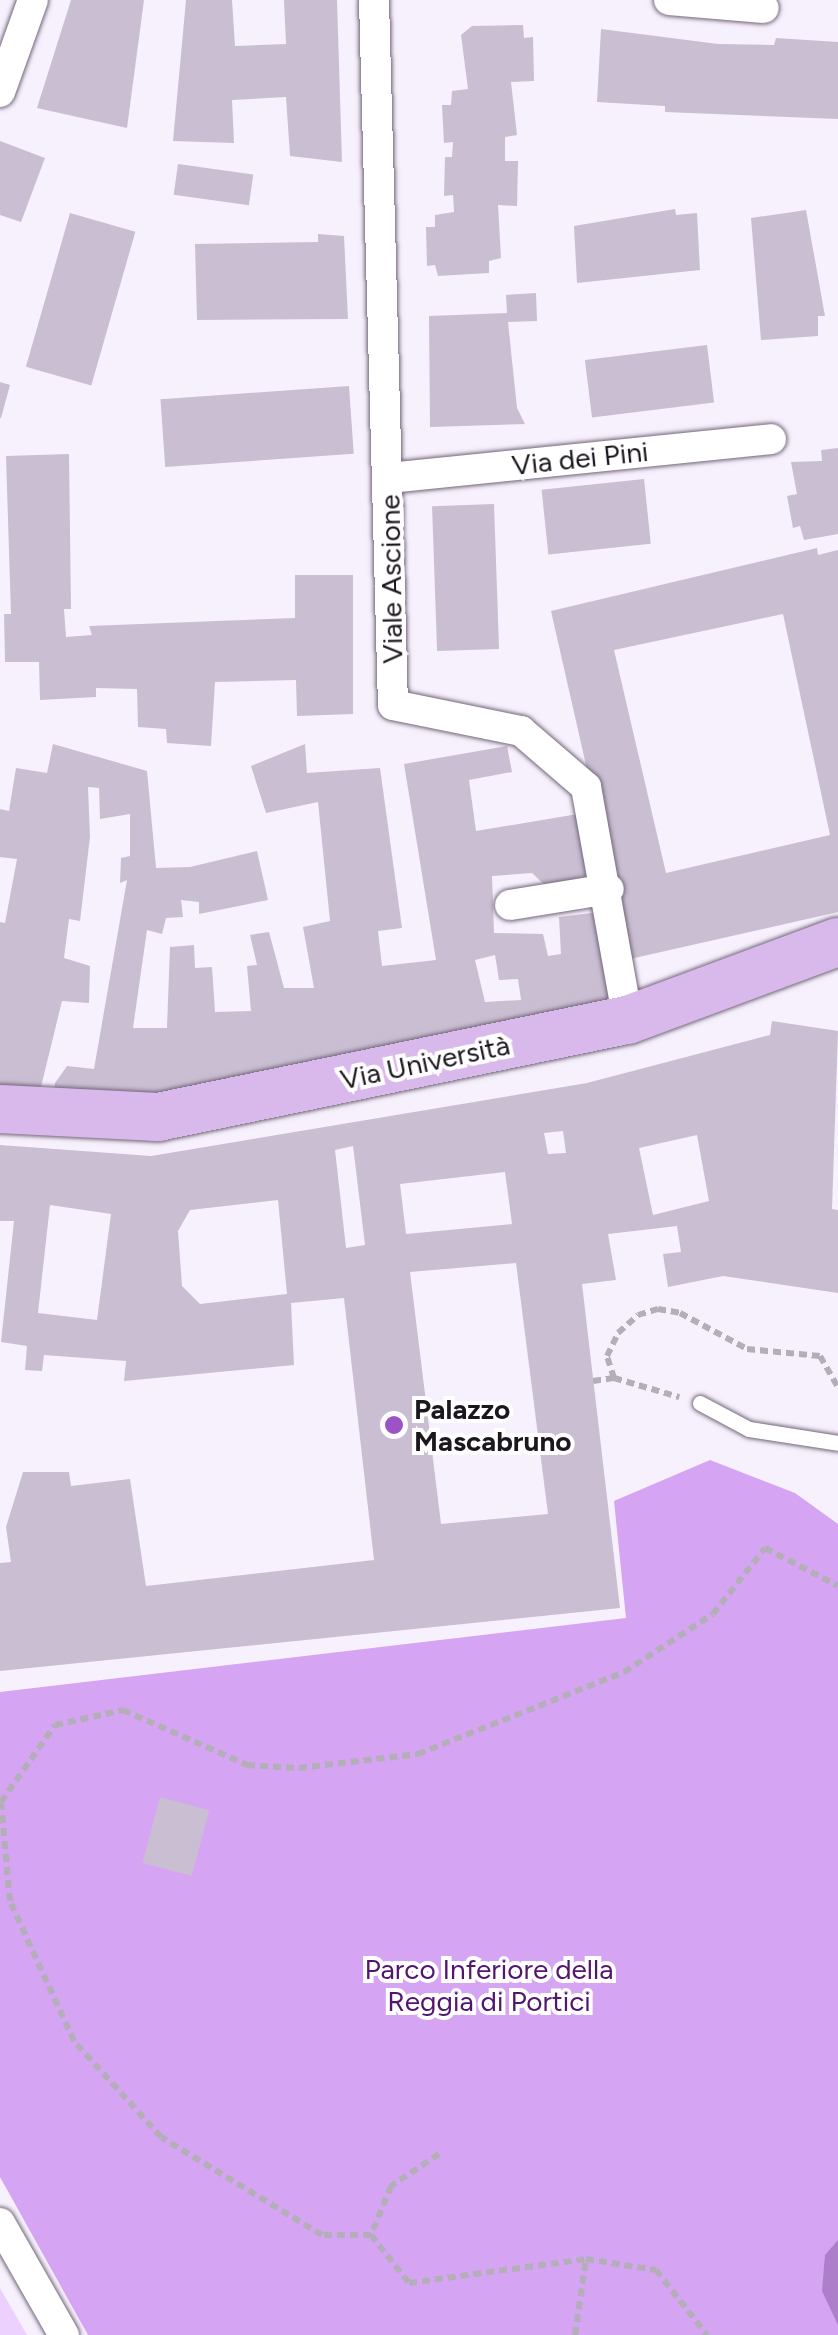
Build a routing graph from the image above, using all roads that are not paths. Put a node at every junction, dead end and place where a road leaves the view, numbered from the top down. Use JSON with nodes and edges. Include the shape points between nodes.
{"nodes":[{"id":1,"x":33,"y":0,"type":"edge"},
{"id":2,"x":374,"y":0,"type":"edge"},
{"id":3,"x":669,"y":0,"type":"edge"},
{"id":4,"x":764,"y":8,"type":"dead end"},
{"id":5,"x":0,"y":92,"type":"edge"},
{"id":6,"x":771,"y":439,"type":"dead end"},
{"id":7,"x":389,"y":478,"type":"junction"},
{"id":8,"x":609,"y":889,"type":"junction"},
{"id":9,"x":510,"y":905,"type":"dead end"},
{"id":10,"x":838,"y":942,"type":"edge"},
{"id":11,"x":628,"y":1020,"type":"junction"},
{"id":12,"x":0,"y":1109,"type":"edge"},
{"id":13,"x":700,"y":1403,"type":"road end"},
{"id":14,"x":838,"y":1443,"type":"edge"},
{"id":15,"x":0,"y":2224,"type":"edge"},
{"id":16,"x":64,"y":2335,"type":"edge"}],
"edges":[{"from":1,"to":5,"type":"street"},
{"from":2,"to":7,"type":"street","name":"Viale Ascione"},
{"from":3,"to":4,"type":"street"},
{"from":6,"to":7,"type":"street","name":"Via dei Pini"},
{"from":7,"to":8,"type":"street","name":"Viale Ascione","via":[[393,705],[521,731],[560,764],[586,787]]},
{"from":8,"to":9,"type":"street"},
{"from":8,"to":11,"type":"street","name":"Viale Ascione"},
{"from":10,"to":11,"type":"main road","name":"Via Università"},
{"from":11,"to":12,"type":"main road","name":"Via Università","via":[[158,1117]]},
{"from":13,"to":14,"type":"lane","via":[[749,1429]]},
{"from":15,"to":16,"type":"street"}]}
